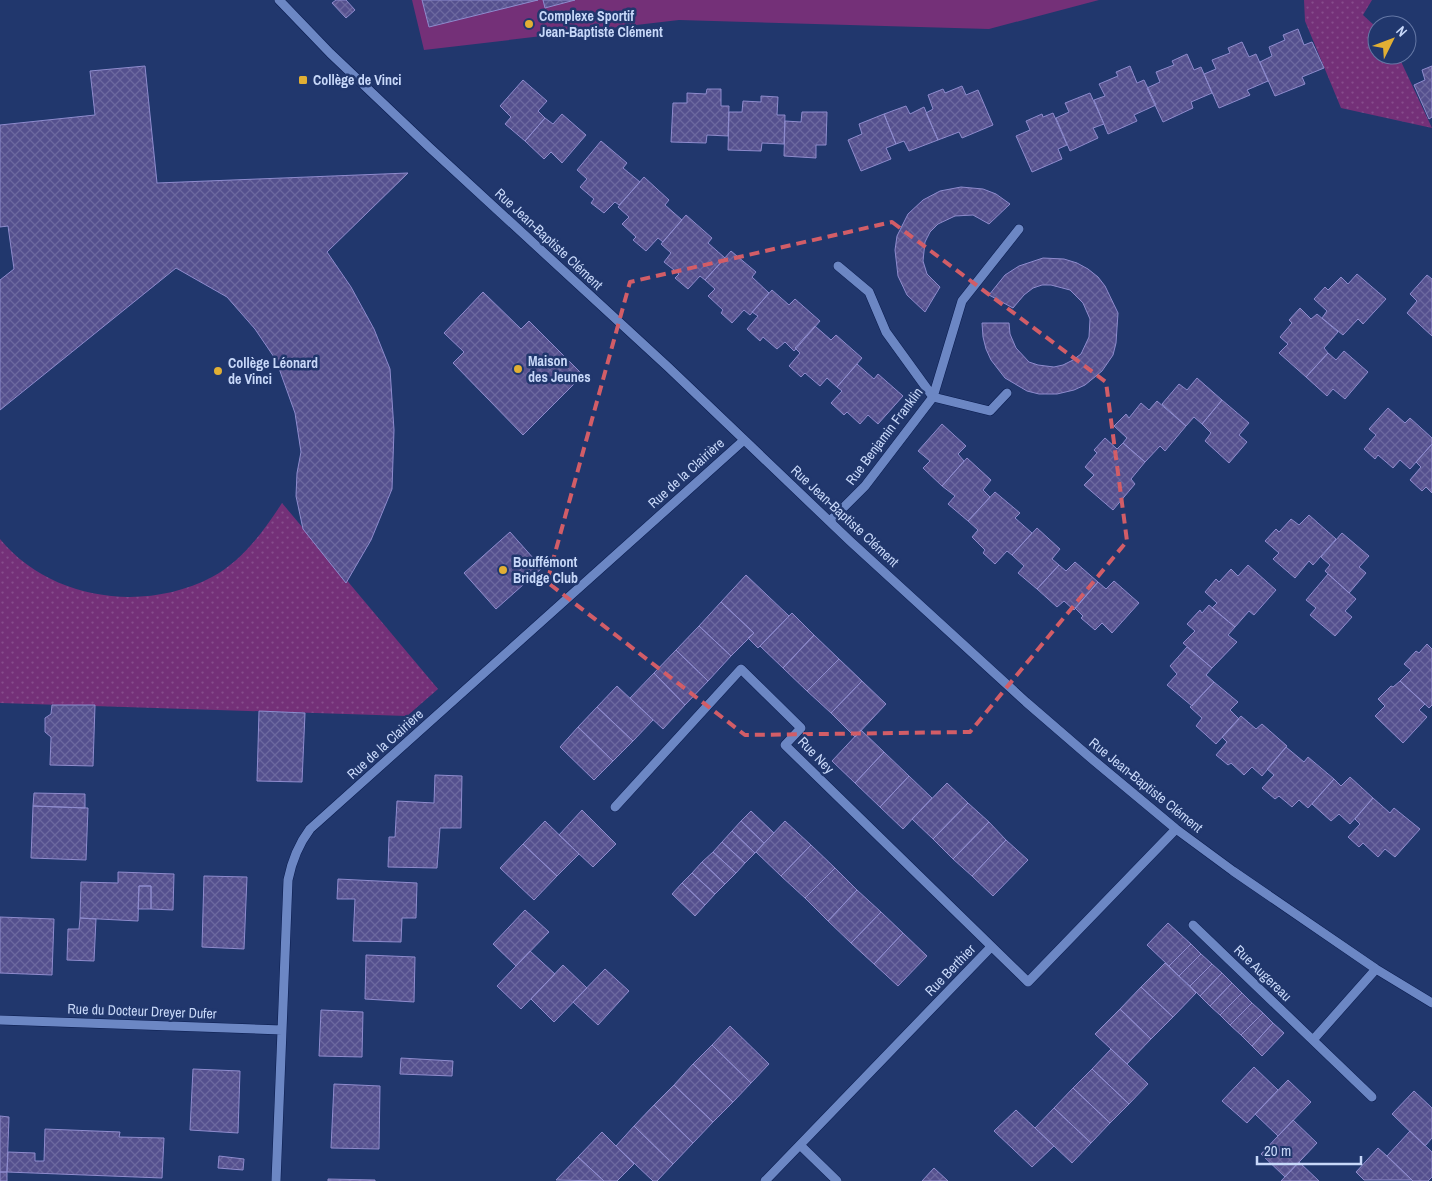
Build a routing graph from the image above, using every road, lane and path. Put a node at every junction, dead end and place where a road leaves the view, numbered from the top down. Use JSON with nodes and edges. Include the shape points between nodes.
{"nodes":[{"id":1,"x":279,"y":0,"type":"edge"},
{"id":2,"x":1019,"y":229,"type":"dead end"},
{"id":3,"x":838,"y":266,"type":"dead end"},
{"id":4,"x":1007,"y":393,"type":"dead end"},
{"id":5,"x":933,"y":397,"type":"junction"},
{"id":6,"x":744,"y":440,"type":"junction"},
{"id":7,"x":830,"y":521,"type":"junction"},
{"id":8,"x":615,"y":807,"type":"dead end"},
{"id":9,"x":1176,"y":829,"type":"junction"},
{"id":10,"x":1193,"y":925,"type":"dead end"},
{"id":11,"x":992,"y":947,"type":"junction"},
{"id":12,"x":1376,"y":969,"type":"junction"},
{"id":13,"x":1432,"y":1003,"type":"edge"},
{"id":14,"x":0,"y":1020,"type":"edge"},
{"id":15,"x":282,"y":1030,"type":"junction"},
{"id":16,"x":1313,"y":1040,"type":"junction"},
{"id":17,"x":1372,"y":1097,"type":"dead end"},
{"id":18,"x":800,"y":1145,"type":"junction"},
{"id":19,"x":276,"y":1181,"type":"edge"},
{"id":20,"x":765,"y":1181,"type":"edge"},
{"id":21,"x":837,"y":1181,"type":"edge"}],
"edges":[{"from":1,"to":6,"type":"street","name":"Rue Jean-Baptiste Clément","via":[[429,148]]},
{"from":2,"to":5,"type":"street","name":"Rue Benjamin Franklin","via":[[962,301]]},
{"from":3,"to":5,"type":"street","via":[[869,292],[886,332]]},
{"from":4,"to":5,"type":"street","via":[[990,411]]},
{"from":5,"to":7,"type":"street","name":"Rue Benjamin Franklin","via":[[865,486]]},
{"from":6,"to":7,"type":"street","name":"Rue Jean-Baptiste Clément"},
{"from":6,"to":15,"type":"street","name":"Rue de la Clairière","via":[[310,829],[292,859],[288,880]]},
{"from":7,"to":9,"type":"street","name":"Rue Jean-Baptiste Clément","via":[[1026,702]]},
{"from":8,"to":11,"type":"street","name":"Rue Ney","via":[[741,670],[801,728],[785,745]]},
{"from":9,"to":11,"type":"street","name":"Rue Berthier","via":[[1028,982]]},
{"from":9,"to":12,"type":"street","name":"Rue Jean-Baptiste Clément"},
{"from":10,"to":16,"type":"street","name":"Rue Augereau"},
{"from":11,"to":18,"type":"street","name":"Rue Berthier"},
{"from":12,"to":13,"type":"street","name":"Rue Jean-Baptiste Clément"},
{"from":12,"to":16,"type":"street"},
{"from":14,"to":15,"type":"street","name":"Rue du Docteur Dreyer Dufer"},
{"from":15,"to":19,"type":"street","name":"Rue de la Clairière"},
{"from":16,"to":17,"type":"street","name":"Rue Augereau"},
{"from":18,"to":20,"type":"street","name":"Rue Berthier"},
{"from":18,"to":21,"type":"street"}]}
